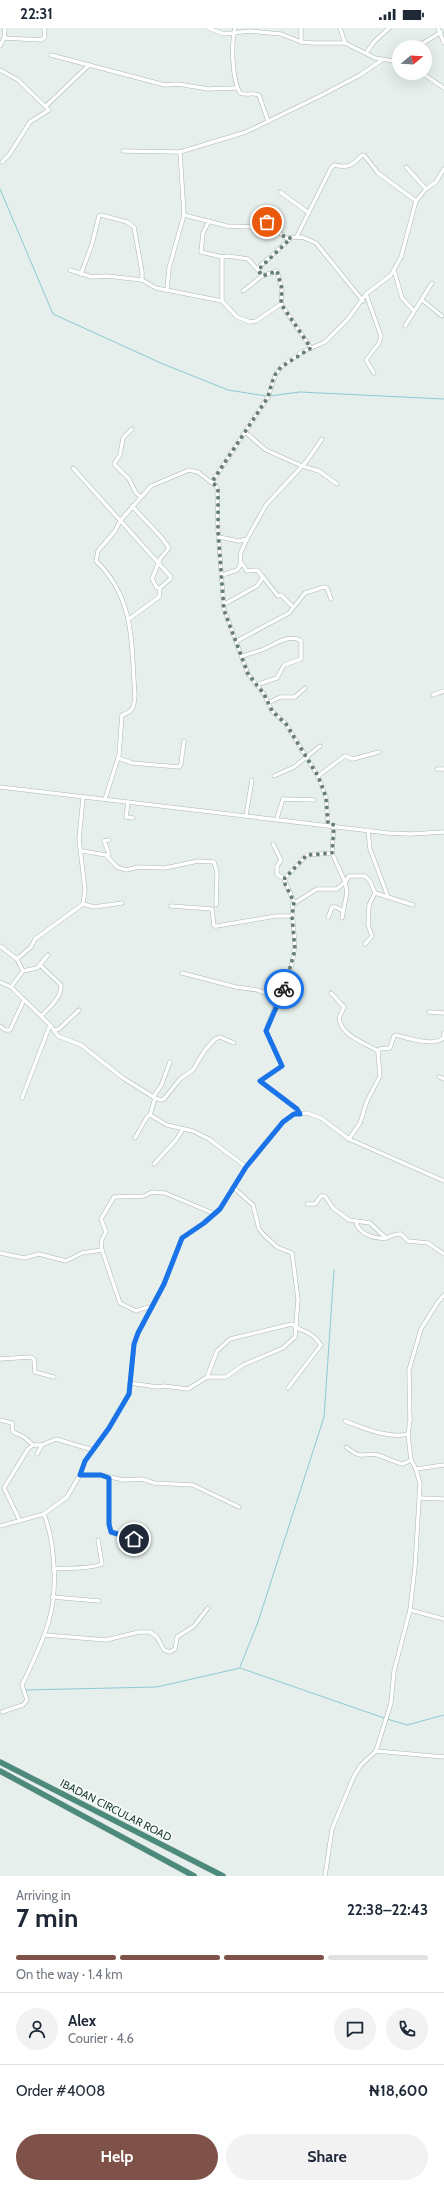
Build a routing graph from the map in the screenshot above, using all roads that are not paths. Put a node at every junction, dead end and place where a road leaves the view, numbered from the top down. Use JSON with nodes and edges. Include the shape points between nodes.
{"nodes":[{"id":1,"x":5,"y":28,"type":"edge"},
{"id":2,"x":44,"y":28,"type":"edge"},
{"id":3,"x":208,"y":28,"type":"edge"},
{"id":4,"x":234,"y":28,"type":"edge"},
{"id":5,"x":301,"y":28,"type":"edge"},
{"id":6,"x":340,"y":28,"type":"edge"},
{"id":7,"x":389,"y":28,"type":"edge"},
{"id":8,"x":438,"y":28,"type":"edge"},
{"id":9,"x":440,"y":32,"type":"junction"},
{"id":10,"x":234,"y":33,"type":"junction"},
{"id":11,"x":4,"y":38,"type":"junction"},
{"id":12,"x":428,"y":40,"type":"edge"},
{"id":13,"x":301,"y":42,"type":"junction"},
{"id":14,"x":345,"y":43,"type":"junction"},
{"id":15,"x":444,"y":43,"type":"edge"},
{"id":16,"x":0,"y":46,"type":"edge"},
{"id":17,"x":366,"y":54,"type":"junction"},
{"id":18,"x":51,"y":55,"type":"dead end"},
{"id":19,"x":382,"y":60,"type":"junction"},
{"id":20,"x":392,"y":61,"type":"edge"},
{"id":21,"x":89,"y":65,"type":"junction"},
{"id":22,"x":0,"y":70,"type":"edge"},
{"id":23,"x":432,"y":80,"type":"edge"},
{"id":24,"x":236,"y":88,"type":"junction"},
{"id":25,"x":444,"y":88,"type":"edge"},
{"id":26,"x":46,"y":106,"type":"junction"},
{"id":27,"x":268,"y":121,"type":"junction"},
{"id":28,"x":123,"y":151,"type":"dead end"},
{"id":29,"x":180,"y":152,"type":"junction"},
{"id":30,"x":2,"y":162,"type":"dead end"},
{"id":31,"x":406,"y":167,"type":"dead end"},
{"id":32,"x":444,"y":169,"type":"edge"},
{"id":33,"x":441,"y":176,"type":"junction"},
{"id":34,"x":444,"y":179,"type":"edge"},
{"id":35,"x":426,"y":189,"type":"junction"},
{"id":36,"x":280,"y":192,"type":"dead end"},
{"id":37,"x":416,"y":201,"type":"junction"},
{"id":38,"x":309,"y":213,"type":"junction"},
{"id":39,"x":184,"y":215,"type":"junction"},
{"id":40,"x":209,"y":222,"type":"junction"},
{"id":41,"x":297,"y":236,"type":"junction"},
{"id":42,"x":291,"y":238,"type":"junction"},
{"id":43,"x":222,"y":257,"type":"junction"},
{"id":44,"x":70,"y":270,"type":"dead end"},
{"id":45,"x":258,"y":270,"type":"junction"},
{"id":46,"x":394,"y":270,"type":"junction"},
{"id":47,"x":81,"y":274,"type":"junction"},
{"id":48,"x":262,"y":276,"type":"junction"},
{"id":49,"x":142,"y":280,"type":"junction"},
{"id":50,"x":432,"y":283,"type":"dead end"},
{"id":51,"x":167,"y":289,"type":"junction"},
{"id":52,"x":242,"y":291,"type":"dead end"},
{"id":53,"x":366,"y":294,"type":"junction"},
{"id":54,"x":422,"y":300,"type":"junction"},
{"id":55,"x":222,"y":301,"type":"junction"},
{"id":56,"x":363,"y":301,"type":"junction"},
{"id":57,"x":281,"y":304,"type":"junction"},
{"id":58,"x":414,"y":311,"type":"junction"},
{"id":59,"x":442,"y":316,"type":"dead end"},
{"id":60,"x":404,"y":326,"type":"dead end"},
{"id":61,"x":311,"y":348,"type":"junction"},
{"id":62,"x":374,"y":373,"type":"dead end"},
{"id":63,"x":132,"y":429,"type":"dead end"},
{"id":64,"x":244,"y":432,"type":"junction"},
{"id":65,"x":322,"y":439,"type":"dead end"},
{"id":66,"x":302,"y":466,"type":"junction"},
{"id":67,"x":73,"y":468,"type":"dead end"},
{"id":68,"x":212,"y":482,"type":"junction"},
{"id":69,"x":337,"y":484,"type":"dead end"},
{"id":70,"x":141,"y":497,"type":"junction"},
{"id":71,"x":132,"y":506,"type":"junction"},
{"id":72,"x":120,"y":521,"type":"junction"},
{"id":73,"x":219,"y":537,"type":"junction"},
{"id":74,"x":248,"y":539,"type":"junction"},
{"id":75,"x":241,"y":562,"type":"junction"},
{"id":76,"x":158,"y":564,"type":"junction"},
{"id":77,"x":263,"y":577,"type":"junction"},
{"id":78,"x":221,"y":578,"type":"junction"},
{"id":79,"x":160,"y":588,"type":"junction"},
{"id":80,"x":331,"y":599,"type":"dead end"},
{"id":81,"x":223,"y":605,"type":"junction"},
{"id":82,"x":293,"y":607,"type":"junction"},
{"id":83,"x":129,"y":619,"type":"junction"},
{"id":84,"x":237,"y":641,"type":"junction"},
{"id":85,"x":243,"y":656,"type":"junction"},
{"id":86,"x":256,"y":685,"type":"junction"},
{"id":87,"x":305,"y":688,"type":"dead end"},
{"id":88,"x":444,"y":691,"type":"edge"},
{"id":89,"x":433,"y":695,"type":"dead end"},
{"id":90,"x":268,"y":703,"type":"junction"},
{"id":91,"x":184,"y":741,"type":"dead end"},
{"id":92,"x":320,"y":746,"type":"dead end"},
{"id":93,"x":379,"y":752,"type":"dead end"},
{"id":94,"x":305,"y":757,"type":"junction"},
{"id":95,"x":118,"y":758,"type":"junction"},
{"id":96,"x":437,"y":769,"type":"dead end"},
{"id":97,"x":444,"y":769,"type":"edge"},
{"id":98,"x":274,"y":776,"type":"dead end"},
{"id":99,"x":318,"y":776,"type":"junction"},
{"id":100,"x":252,"y":780,"type":"dead end"},
{"id":101,"x":0,"y":787,"type":"edge"},
{"id":102,"x":83,"y":798,"type":"junction"},
{"id":103,"x":105,"y":799,"type":"junction"},
{"id":104,"x":314,"y":800,"type":"dead end"},
{"id":105,"x":128,"y":802,"type":"junction"},
{"id":106,"x":246,"y":815,"type":"junction"},
{"id":107,"x":133,"y":818,"type":"dead end"},
{"id":108,"x":277,"y":818,"type":"junction"},
{"id":109,"x":328,"y":824,"type":"junction"},
{"id":110,"x":334,"y":825,"type":"junction"},
{"id":111,"x":368,"y":830,"type":"junction"},
{"id":112,"x":444,"y":832,"type":"edge"},
{"id":113,"x":109,"y":840,"type":"dead end"},
{"id":114,"x":273,"y":844,"type":"dead end"},
{"id":115,"x":82,"y":851,"type":"junction"},
{"id":116,"x":332,"y":853,"type":"junction"},
{"id":117,"x":107,"y":856,"type":"junction"},
{"id":118,"x":284,"y":879,"type":"junction"},
{"id":119,"x":345,"y":882,"type":"junction"},
{"id":120,"x":375,"y":893,"type":"junction"},
{"id":121,"x":388,"y":897,"type":"junction"},
{"id":122,"x":294,"y":902,"type":"junction"},
{"id":123,"x":122,"y":903,"type":"dead end"},
{"id":124,"x":83,"y":904,"type":"junction"},
{"id":125,"x":216,"y":905,"type":"dead end"},
{"id":126,"x":413,"y":905,"type":"dead end"},
{"id":127,"x":171,"y":906,"type":"dead end"},
{"id":128,"x":343,"y":911,"type":"junction"},
{"id":129,"x":292,"y":916,"type":"junction"},
{"id":130,"x":328,"y":918,"type":"dead end"},
{"id":131,"x":342,"y":918,"type":"dead end"},
{"id":132,"x":365,"y":944,"type":"dead end"},
{"id":133,"x":0,"y":946,"type":"edge"},
{"id":134,"x":48,"y":955,"type":"dead end"},
{"id":135,"x":17,"y":959,"type":"junction"},
{"id":136,"x":40,"y":965,"type":"junction"},
{"id":137,"x":23,"y":971,"type":"junction"},
{"id":138,"x":182,"y":973,"type":"dead end"},
{"id":139,"x":0,"y":982,"type":"edge"},
{"id":140,"x":10,"y":987,"type":"junction"},
{"id":141,"x":331,"y":993,"type":"dead end"},
{"id":142,"x":24,"y":1000,"type":"junction"},
{"id":143,"x":278,"y":1002,"type":"junction"},
{"id":144,"x":79,"y":1010,"type":"dead end"},
{"id":145,"x":429,"y":1012,"type":"dead end"},
{"id":146,"x":444,"y":1013,"type":"edge"},
{"id":147,"x":41,"y":1016,"type":"junction"},
{"id":148,"x":0,"y":1026,"type":"edge"},
{"id":149,"x":50,"y":1026,"type":"junction"},
{"id":150,"x":54,"y":1030,"type":"junction"},
{"id":151,"x":444,"y":1032,"type":"edge"},
{"id":152,"x":234,"y":1043,"type":"dead end"},
{"id":153,"x":378,"y":1052,"type":"junction"},
{"id":154,"x":170,"y":1062,"type":"dead end"},
{"id":155,"x":439,"y":1078,"type":"dead end"},
{"id":156,"x":444,"y":1079,"type":"edge"},
{"id":157,"x":22,"y":1098,"type":"dead end"},
{"id":158,"x":154,"y":1098,"type":"junction"},
{"id":159,"x":300,"y":1114,"type":"junction"},
{"id":160,"x":150,"y":1115,"type":"junction"},
{"id":161,"x":183,"y":1129,"type":"junction"},
{"id":162,"x":135,"y":1138,"type":"dead end"},
{"id":163,"x":349,"y":1139,"type":"junction"},
{"id":164,"x":154,"y":1164,"type":"dead end"},
{"id":165,"x":246,"y":1167,"type":"junction"},
{"id":166,"x":444,"y":1181,"type":"edge"},
{"id":167,"x":233,"y":1187,"type":"junction"},
{"id":168,"x":307,"y":1204,"type":"dead end"},
{"id":169,"x":215,"y":1214,"type":"junction"},
{"id":170,"x":356,"y":1222,"type":"junction"},
{"id":171,"x":386,"y":1238,"type":"junction"},
{"id":172,"x":102,"y":1250,"type":"junction"},
{"id":173,"x":0,"y":1253,"type":"edge"},
{"id":174,"x":444,"y":1254,"type":"edge"},
{"id":175,"x":444,"y":1295,"type":"edge"},
{"id":176,"x":152,"y":1308,"type":"junction"},
{"id":177,"x":295,"y":1327,"type":"junction"},
{"id":178,"x":0,"y":1359,"type":"edge"},
{"id":179,"x":54,"y":1377,"type":"dead end"},
{"id":180,"x":207,"y":1378,"type":"junction"},
{"id":181,"x":130,"y":1383,"type":"junction"},
{"id":182,"x":288,"y":1388,"type":"dead end"},
{"id":183,"x":0,"y":1420,"type":"edge"},
{"id":184,"x":345,"y":1421,"type":"dead end"},
{"id":185,"x":408,"y":1434,"type":"junction"},
{"id":186,"x":33,"y":1445,"type":"junction"},
{"id":187,"x":42,"y":1445,"type":"junction"},
{"id":188,"x":346,"y":1447,"type":"dead end"},
{"id":189,"x":93,"y":1450,"type":"junction"},
{"id":190,"x":37,"y":1454,"type":"dead end"},
{"id":191,"x":411,"y":1460,"type":"junction"},
{"id":192,"x":444,"y":1465,"type":"edge"},
{"id":193,"x":416,"y":1469,"type":"junction"},
{"id":194,"x":80,"y":1475,"type":"junction"},
{"id":195,"x":109,"y":1478,"type":"junction"},
{"id":196,"x":419,"y":1498,"type":"junction"},
{"id":197,"x":444,"y":1499,"type":"edge"},
{"id":198,"x":239,"y":1507,"type":"dead end"},
{"id":199,"x":44,"y":1514,"type":"junction"},
{"id":200,"x":20,"y":1520,"type":"junction"},
{"id":201,"x":0,"y":1526,"type":"edge"},
{"id":202,"x":98,"y":1540,"type":"dead end"},
{"id":203,"x":140,"y":1542,"type":"dead end"},
{"id":204,"x":53,"y":1569,"type":"junction"},
{"id":205,"x":52,"y":1597,"type":"junction"},
{"id":206,"x":99,"y":1601,"type":"dead end"},
{"id":207,"x":208,"y":1608,"type":"dead end"},
{"id":208,"x":410,"y":1610,"type":"junction"},
{"id":209,"x":444,"y":1618,"type":"edge"},
{"id":210,"x":45,"y":1635,"type":"junction"},
{"id":211,"x":2,"y":1712,"type":"dead end"},
{"id":212,"x":376,"y":1750,"type":"junction"},
{"id":213,"x":444,"y":1757,"type":"edge"},
{"id":214,"x":0,"y":1762,"type":"edge"},
{"id":215,"x":0,"y":1772,"type":"edge"},
{"id":216,"x":194,"y":1876,"type":"edge"},
{"id":217,"x":223,"y":1876,"type":"edge"},
{"id":218,"x":325,"y":1876,"type":"edge"}],
"edges":[{"from":1,"to":11,"type":"street"},
{"from":2,"to":11,"type":"street","via":[[45,37],[41,40]]},
{"from":3,"to":10,"type":"street","via":[[224,34]]},
{"from":4,"to":10,"type":"street"},
{"from":5,"to":13,"type":"street"},
{"from":6,"to":14,"type":"street"},
{"from":7,"to":17,"type":"street"},
{"from":8,"to":9,"type":"street"},
{"from":9,"to":12,"type":"street"},
{"from":9,"to":15,"type":"street"},
{"from":10,"to":13,"type":"street","via":[[250,31],[281,34]]},
{"from":10,"to":24,"type":"street"},
{"from":11,"to":16,"type":"street"},
{"from":13,"to":14,"type":"street"},
{"from":14,"to":17,"type":"street"},
{"from":17,"to":19,"type":"street"},
{"from":18,"to":21,"type":"street"},
{"from":19,"to":20,"type":"street"},
{"from":19,"to":27,"type":"street","via":[[322,96]]},
{"from":21,"to":24,"type":"street","via":[[165,84],[208,89]]},
{"from":21,"to":26,"type":"street"},
{"from":22,"to":26,"type":"street","via":[[18,80]]},
{"from":23,"to":25,"type":"street"},
{"from":24,"to":27,"type":"street","via":[[240,94],[259,95]]},
{"from":26,"to":30,"type":"street","via":[[48,111],[30,122]]},
{"from":27,"to":29,"type":"street","via":[[246,132]]},
{"from":28,"to":29,"type":"street"},
{"from":29,"to":39,"type":"street"},
{"from":31,"to":35,"type":"street"},
{"from":32,"to":33,"type":"street"},
{"from":33,"to":34,"type":"street"},
{"from":33,"to":35,"type":"street"},
{"from":35,"to":37,"type":"street"},
{"from":36,"to":38,"type":"street"},
{"from":37,"to":38,"type":"street","via":[[378,173],[364,155],[348,167],[334,165],[331,168]]},
{"from":37,"to":46,"type":"street","via":[[401,258]]},
{"from":38,"to":41,"type":"street"},
{"from":39,"to":40,"type":"street"},
{"from":39,"to":51,"type":"street","via":[[168,268]]},
{"from":40,"to":42,"type":"street","via":[[252,227],[258,215],[286,238]]},
{"from":40,"to":43,"type":"street","via":[[203,233],[201,252]]},
{"from":41,"to":42,"type":"street"},
{"from":41,"to":56,"type":"street","via":[[316,243]]},
{"from":42,"to":45,"type":"street"},
{"from":43,"to":45,"type":"street","via":[[248,259]]},
{"from":43,"to":55,"type":"street"},
{"from":44,"to":47,"type":"street"},
{"from":45,"to":48,"type":"street"},
{"from":46,"to":53,"type":"street"},
{"from":46,"to":58,"type":"street","via":[[403,302]]},
{"from":47,"to":49,"type":"street"},
{"from":47,"to":49,"type":"street","via":[[101,215],[127,222],[134,227]]},
{"from":48,"to":52,"type":"street"},
{"from":48,"to":57,"type":"street","via":[[277,271],[282,289]]},
{"from":49,"to":51,"type":"street","via":[[156,288]]},
{"from":50,"to":54,"type":"street"},
{"from":51,"to":55,"type":"street"},
{"from":53,"to":56,"type":"street"},
{"from":53,"to":62,"type":"street","via":[[381,336],[379,343],[366,360]]},
{"from":54,"to":58,"type":"street"},
{"from":54,"to":59,"type":"street"},
{"from":55,"to":57,"type":"street","via":[[237,317],[250,322],[256,321]]},
{"from":56,"to":61,"type":"street","via":[[334,334],[325,342]]},
{"from":57,"to":61,"type":"street"},
{"from":58,"to":60,"type":"street"},
{"from":61,"to":64,"type":"street","via":[[281,367],[274,376],[268,397]]},
{"from":63,"to":70,"type":"street","via":[[122,438],[120,454],[114,464],[129,479]]},
{"from":64,"to":66,"type":"street","via":[[266,450]]},
{"from":64,"to":68,"type":"street"},
{"from":65,"to":66,"type":"street"},
{"from":66,"to":69,"type":"street","via":[[319,471]]},
{"from":66,"to":74,"type":"street","via":[[266,505]]},
{"from":67,"to":72,"type":"street"},
{"from":68,"to":70,"type":"street","via":[[198,472],[189,470],[151,486]]},
{"from":68,"to":73,"type":"street","via":[[218,491]]},
{"from":70,"to":71,"type":"street"},
{"from":71,"to":72,"type":"street"},
{"from":71,"to":76,"type":"street","via":[[169,548]]},
{"from":72,"to":76,"type":"street"},
{"from":72,"to":83,"type":"street","via":[[98,551],[96,561],[118,589]]},
{"from":73,"to":74,"type":"street","via":[[239,541]]},
{"from":73,"to":78,"type":"street"},
{"from":74,"to":75,"type":"street","via":[[241,552]]},
{"from":75,"to":77,"type":"street","via":[[247,571],[256,570]]},
{"from":75,"to":78,"type":"street","via":[[237,570]]},
{"from":76,"to":79,"type":"street","via":[[152,579],[157,588]]},
{"from":76,"to":79,"type":"street","via":[[171,577]]},
{"from":77,"to":81,"type":"street","via":[[257,586]]},
{"from":77,"to":82,"type":"street","via":[[278,596],[285,597]]},
{"from":78,"to":81,"type":"street"},
{"from":79,"to":83,"type":"street","via":[[159,597]]},
{"from":80,"to":82,"type":"street","via":[[327,588],[322,587],[304,593]]},
{"from":81,"to":84,"type":"street"},
{"from":82,"to":84,"type":"street","via":[[289,613]]},
{"from":83,"to":95,"type":"street","via":[[135,696],[134,708],[130,713],[122,715]]},
{"from":84,"to":85,"type":"street"},
{"from":85,"to":86,"type":"street","via":[[248,674]]},
{"from":85,"to":86,"type":"street","via":[[281,640],[301,640],[301,659],[284,665],[277,678]]},
{"from":86,"to":90,"type":"street"},
{"from":87,"to":90,"type":"street","via":[[296,697],[280,697]]},
{"from":88,"to":89,"type":"street"},
{"from":90,"to":94,"type":"street","via":[[272,711],[286,724]]},
{"from":91,"to":95,"type":"street","via":[[182,764],[179,766],[132,764]]},
{"from":92,"to":94,"type":"street"},
{"from":93,"to":99,"type":"street","via":[[354,759],[345,756]]},
{"from":94,"to":98,"type":"street","via":[[294,767]]},
{"from":94,"to":99,"type":"street"},
{"from":95,"to":103,"type":"street"},
{"from":96,"to":97,"type":"street"},
{"from":99,"to":109,"type":"street","via":[[326,797]]},
{"from":100,"to":106,"type":"street"},
{"from":101,"to":102,"type":"street"},
{"from":102,"to":103,"type":"street"},
{"from":102,"to":115,"type":"street","via":[[79,839]]},
{"from":103,"to":105,"type":"street"},
{"from":104,"to":108,"type":"street","via":[[283,799]]},
{"from":105,"to":106,"type":"street"},
{"from":105,"to":107,"type":"street","via":[[126,817]]},
{"from":106,"to":108,"type":"street"},
{"from":108,"to":109,"type":"street"},
{"from":109,"to":110,"type":"street"},
{"from":110,"to":111,"type":"street"},
{"from":110,"to":116,"type":"street"},
{"from":111,"to":112,"type":"street","via":[[411,834]]},
{"from":111,"to":121,"type":"street","via":[[370,849]]},
{"from":113,"to":117,"type":"street","via":[[104,841],[109,854]]},
{"from":114,"to":118,"type":"street","via":[[281,860],[276,866],[277,874]]},
{"from":115,"to":117,"type":"street"},
{"from":115,"to":124,"type":"street","via":[[85,890]]},
{"from":116,"to":118,"type":"street","via":[[307,855]]},
{"from":116,"to":119,"type":"street"},
{"from":117,"to":125,"type":"street","via":[[117,867],[126,870],[139,867],[165,868],[198,861],[214,862],[218,872]]},
{"from":118,"to":122,"type":"street"},
{"from":119,"to":120,"type":"street","via":[[349,876],[365,876]]},
{"from":119,"to":122,"type":"street","via":[[337,889],[317,889]]},
{"from":119,"to":128,"type":"street","via":[[347,892]]},
{"from":120,"to":121,"type":"street"},
{"from":120,"to":132,"type":"street","via":[[369,904],[368,925],[372,936]]},
{"from":121,"to":126,"type":"street"},
{"from":122,"to":129,"type":"street"},
{"from":123,"to":124,"type":"street","via":[[94,907]]},
{"from":124,"to":135,"type":"street","via":[[35,939],[31,947]]},
{"from":127,"to":129,"type":"street","via":[[212,909],[214,926],[276,916]]},
{"from":128,"to":130,"type":"street","via":[[332,907]]},
{"from":128,"to":131,"type":"street"},
{"from":129,"to":143,"type":"street","via":[[295,950]]},
{"from":133,"to":135,"type":"street"},
{"from":134,"to":136,"type":"street"},
{"from":135,"to":137,"type":"street"},
{"from":136,"to":137,"type":"street"},
{"from":136,"to":147,"type":"street","via":[[61,985],[60,994]]},
{"from":137,"to":140,"type":"street"},
{"from":138,"to":143,"type":"street","via":[[257,990],[269,994]]},
{"from":139,"to":140,"type":"street"},
{"from":140,"to":142,"type":"street"},
{"from":141,"to":153,"type":"street","via":[[344,1007],[339,1018],[342,1027],[360,1042]]},
{"from":142,"to":147,"type":"street"},
{"from":142,"to":148,"type":"street","via":[[10,1030]]},
{"from":143,"to":159,"type":"street","via":[[266,1031],[282,1066],[260,1081]]},
{"from":144,"to":150,"type":"street","via":[[59,1029]]},
{"from":145,"to":146,"type":"street"},
{"from":147,"to":149,"type":"street"},
{"from":149,"to":150,"type":"street"},
{"from":149,"to":157,"type":"street"},
{"from":150,"to":158,"type":"street","via":[[58,1036],[81,1045]]},
{"from":151,"to":153,"type":"street","via":[[443,1038],[438,1041],[411,1041],[396,1035],[390,1048],[379,1049]]},
{"from":152,"to":158,"type":"street","via":[[220,1037],[214,1039],[191,1073],[180,1079],[164,1099]]},
{"from":153,"to":163,"type":"street","via":[[380,1076],[360,1122]]},
{"from":154,"to":158,"type":"street"},
{"from":155,"to":156,"type":"street"},
{"from":158,"to":160,"type":"street"},
{"from":159,"to":163,"type":"street","via":[[307,1113],[321,1118]]},
{"from":159,"to":165,"type":"street","via":[[294,1114],[283,1122]]},
{"from":160,"to":161,"type":"street","via":[[167,1125]]},
{"from":160,"to":162,"type":"street"},
{"from":161,"to":164,"type":"street"},
{"from":161,"to":165,"type":"street","via":[[209,1139]]},
{"from":163,"to":166,"type":"street"},
{"from":165,"to":167,"type":"street"},
{"from":167,"to":169,"type":"street"},
{"from":167,"to":177,"type":"street","via":[[253,1205],[259,1229],[264,1235],[277,1247],[292,1253],[298,1299]]},
{"from":168,"to":170,"type":"street","via":[[315,1204],[321,1196],[325,1196],[333,1208]]},
{"from":169,"to":172,"type":"street","via":[[165,1193],[152,1192],[144,1196],[114,1197],[101,1219],[106,1229],[101,1243]]},
{"from":169,"to":176,"type":"street","via":[[182,1238]]},
{"from":170,"to":171,"type":"street","via":[[370,1223]]},
{"from":170,"to":171,"type":"street","via":[[368,1235]]},
{"from":171,"to":174,"type":"street","via":[[401,1234],[408,1241],[428,1243]]},
{"from":172,"to":173,"type":"street","via":[[82,1253],[66,1261],[39,1254],[24,1258]]},
{"from":172,"to":176,"type":"street","via":[[120,1303],[136,1311]]},
{"from":175,"to":185,"type":"street","via":[[421,1329],[409,1370]]},
{"from":176,"to":181,"type":"street","via":[[134,1344]]},
{"from":177,"to":180,"type":"street","via":[[295,1337],[283,1348],[242,1365],[226,1377]]},
{"from":177,"to":180,"type":"street","via":[[292,1324],[230,1339],[217,1351]]},
{"from":177,"to":182,"type":"street","via":[[306,1330],[321,1345]]},
{"from":178,"to":179,"type":"street","via":[[31,1357],[34,1359],[35,1372]]},
{"from":180,"to":181,"type":"street","via":[[188,1389]]},
{"from":181,"to":189,"type":"street","via":[[129,1394],[123,1406]]},
{"from":183,"to":186,"type":"street","via":[[12,1423],[13,1432]]},
{"from":184,"to":185,"type":"street","via":[[376,1432],[402,1436]]},
{"from":185,"to":191,"type":"street"},
{"from":186,"to":187,"type":"street"},
{"from":186,"to":200,"type":"street","via":[[21,1459],[4,1488]]},
{"from":187,"to":189,"type":"street","via":[[56,1439]]},
{"from":187,"to":190,"type":"street"},
{"from":188,"to":191,"type":"street","via":[[362,1456],[377,1454],[403,1464]]},
{"from":189,"to":194,"type":"street","via":[[85,1461]]},
{"from":191,"to":193,"type":"street"},
{"from":192,"to":193,"type":"street"},
{"from":193,"to":196,"type":"street","via":[[420,1484]]},
{"from":194,"to":195,"type":"street","via":[[101,1475]]},
{"from":194,"to":199,"type":"street","via":[[67,1497]]},
{"from":195,"to":198,"type":"street","via":[[142,1479],[154,1483],[193,1486]]},
{"from":195,"to":203,"type":"street","via":[[111,1532]]},
{"from":196,"to":197,"type":"street"},
{"from":196,"to":208,"type":"street"},
{"from":199,"to":200,"type":"street"},
{"from":199,"to":204,"type":"street","via":[[51,1538]]},
{"from":200,"to":201,"type":"street"},
{"from":202,"to":204,"type":"street","via":[[102,1564],[92,1568],[76,1566]]},
{"from":204,"to":205,"type":"street"},
{"from":205,"to":206,"type":"street"},
{"from":205,"to":210,"type":"street"},
{"from":207,"to":210,"type":"street","via":[[194,1626],[177,1636],[175,1649],[170,1652],[164,1650],[157,1637],[150,1632],[106,1640]]},
{"from":208,"to":209,"type":"street"},
{"from":208,"to":212,"type":"street","via":[[394,1671],[391,1703]]},
{"from":210,"to":211,"type":"street","via":[[22,1685],[27,1700]]},
{"from":212,"to":213,"type":"street"},
{"from":212,"to":218,"type":"street","via":[[354,1776],[332,1829]]},
{"from":214,"to":217,"type":"highway","name":"IBADAN CIRCULAR ROAD"},
{"from":215,"to":216,"type":"highway","name":"IBADAN CIRCULAR ROAD"}]}
